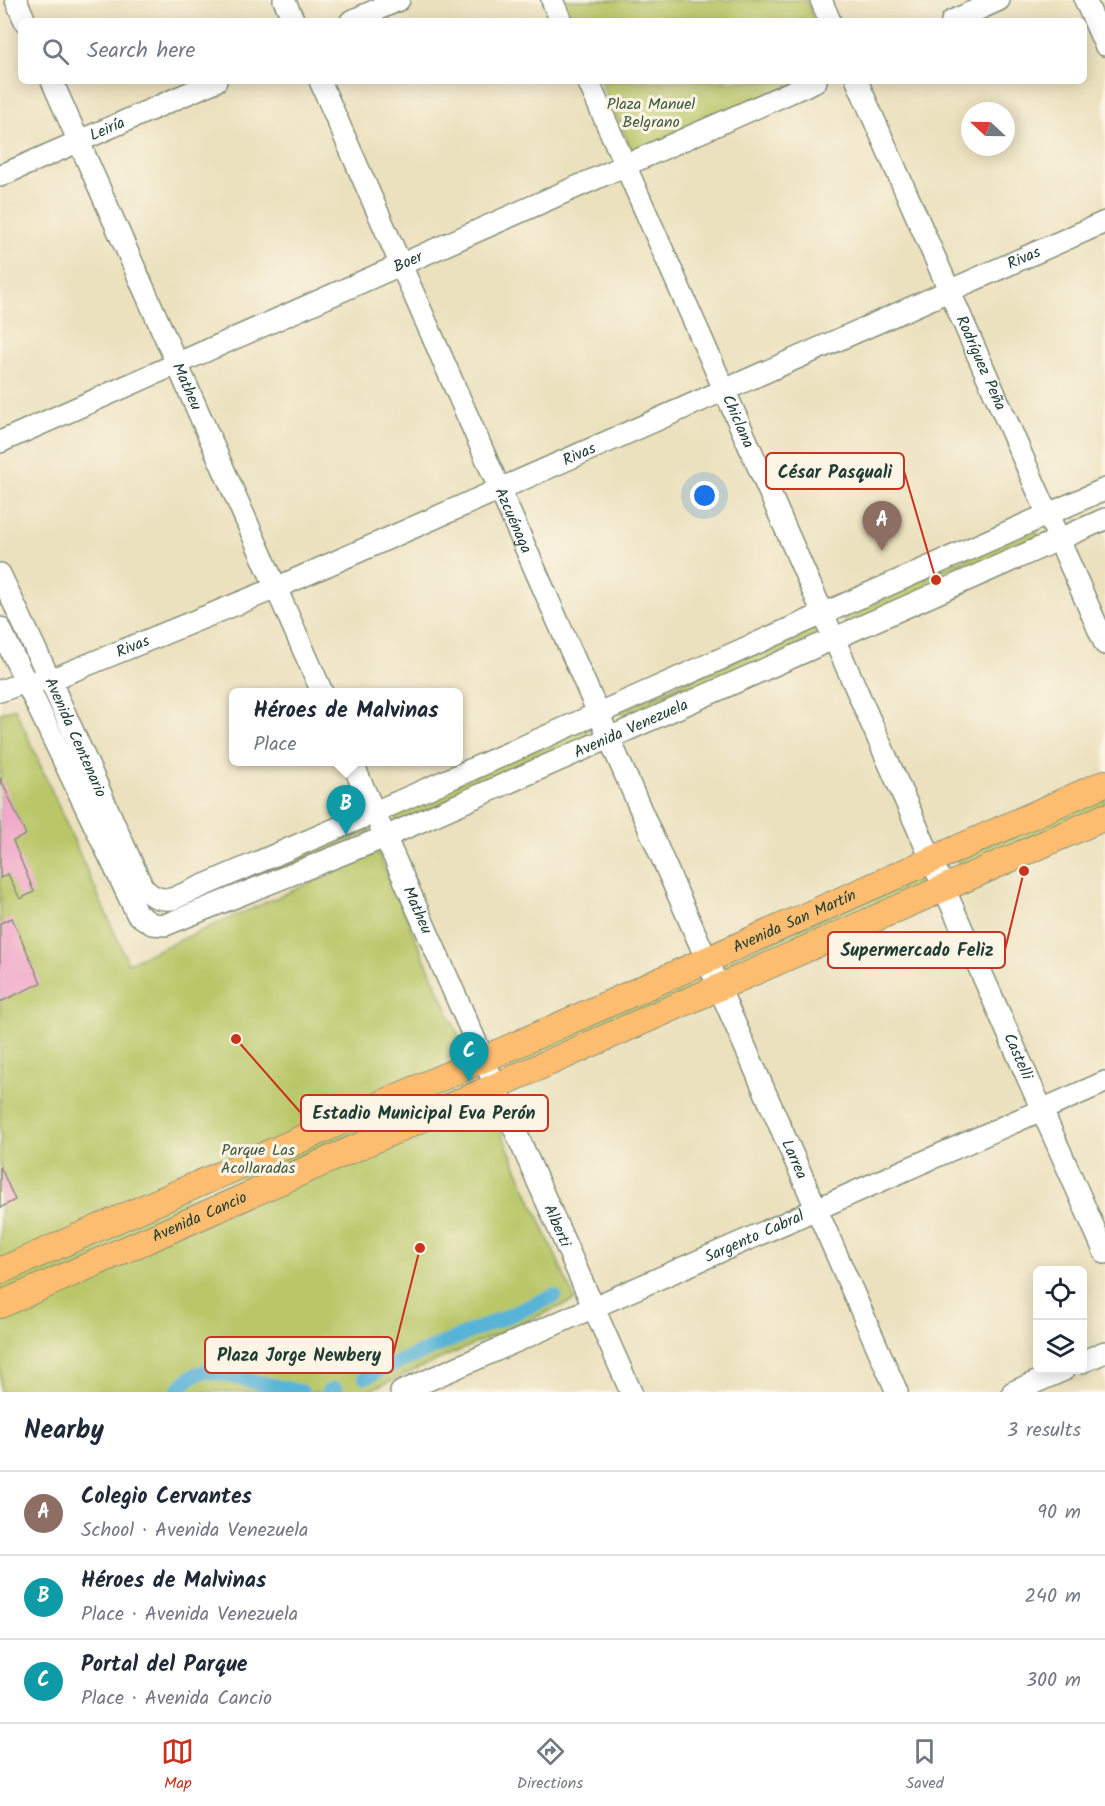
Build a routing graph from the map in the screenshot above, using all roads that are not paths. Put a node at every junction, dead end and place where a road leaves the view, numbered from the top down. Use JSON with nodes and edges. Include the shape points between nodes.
{"nodes":[{"id":1,"x":16,"y":0,"type":"edge"},
{"id":2,"x":284,"y":0,"type":"edge"},
{"id":3,"x":399,"y":0,"type":"edge"},
{"id":4,"x":552,"y":0,"type":"edge"},
{"id":5,"x":821,"y":0,"type":"edge"},
{"id":6,"x":999,"y":0,"type":"edge"},
{"id":7,"x":1085,"y":0,"type":"edge"},
{"id":8,"x":24,"y":18,"type":"edge"},
{"id":9,"x":293,"y":18,"type":"edge"},
{"id":10,"x":358,"y":18,"type":"edge"},
{"id":11,"x":560,"y":18,"type":"edge"},
{"id":12,"x":829,"y":18,"type":"edge"},
{"id":13,"x":959,"y":18,"type":"edge"},
{"id":14,"x":1105,"y":45,"type":"edge"},
{"id":15,"x":53,"y":84,"type":"edge"},
{"id":16,"x":209,"y":84,"type":"edge"},
{"id":17,"x":321,"y":84,"type":"edge"},
{"id":18,"x":589,"y":84,"type":"edge"},
{"id":19,"x":809,"y":84,"type":"edge"},
{"id":20,"x":858,"y":84,"type":"edge"},
{"id":21,"x":78,"y":142,"type":"junction"},
{"id":22,"x":625,"y":165,"type":"junction"},
{"id":23,"x":0,"y":176,"type":"edge"},
{"id":24,"x":1105,"y":222,"type":"edge"},
{"id":25,"x":401,"y":265,"type":"junction"},
{"id":26,"x":949,"y":291,"type":"junction"},
{"id":27,"x":177,"y":364,"type":"junction"},
{"id":28,"x":724,"y":390,"type":"junction"},
{"id":29,"x":0,"y":442,"type":"edge"},
{"id":30,"x":500,"y":489,"type":"junction"},
{"id":31,"x":1105,"y":489,"type":"edge"},
{"id":32,"x":1048,"y":514,"type":"junction"},
{"id":33,"x":1105,"y":519,"type":"edge"},
{"id":34,"x":1059,"y":540,"type":"junction"},
{"id":35,"x":0,"y":574,"type":"edge"},
{"id":36,"x":276,"y":588,"type":"junction"},
{"id":37,"x":823,"y":614,"type":"junction"},
{"id":38,"x":0,"y":628,"type":"edge"},
{"id":39,"x":834,"y":639,"type":"junction"},
{"id":40,"x":1105,"y":644,"type":"edge"},
{"id":41,"x":38,"y":681,"type":"junction"},
{"id":42,"x":320,"y":688,"type":"edge"},
{"id":43,"x":0,"y":691,"type":"edge"},
{"id":44,"x":598,"y":713,"type":"junction"},
{"id":45,"x":609,"y":738,"type":"junction"},
{"id":46,"x":354,"y":766,"type":"edge"},
{"id":47,"x":1105,"y":783,"type":"edge"},
{"id":48,"x":375,"y":812,"type":"junction"},
{"id":49,"x":1105,"y":817,"type":"edge"},
{"id":50,"x":386,"y":837,"type":"junction"},
{"id":51,"x":932,"y":860,"type":"junction"},
{"id":52,"x":944,"y":888,"type":"junction"},
{"id":53,"x":155,"y":898,"type":"junction"},
{"id":54,"x":149,"y":922,"type":"junction"},
{"id":55,"x":707,"y":959,"type":"junction"},
{"id":56,"x":719,"y":988,"type":"junction"},
{"id":57,"x":484,"y":1059,"type":"junction"},
{"id":58,"x":1105,"y":1082,"type":"edge"},
{"id":59,"x":496,"y":1087,"type":"junction"},
{"id":60,"x":1042,"y":1110,"type":"junction"},
{"id":61,"x":817,"y":1209,"type":"junction"},
{"id":62,"x":1105,"y":1253,"type":"edge"},
{"id":63,"x":2,"y":1270,"type":"edge"},
{"id":64,"x":8,"y":1301,"type":"edge"},
{"id":65,"x":593,"y":1308,"type":"junction"},
{"id":66,"x":1105,"y":1352,"type":"edge"},
{"id":67,"x":1087,"y":1360,"type":"edge"},
{"id":68,"x":1055,"y":1374,"type":"edge"},
{"id":69,"x":401,"y":1392,"type":"edge"},
{"id":70,"x":631,"y":1392,"type":"edge"},
{"id":71,"x":897,"y":1392,"type":"edge"},
{"id":72,"x":1013,"y":1392,"type":"edge"}],
"edges":[{"from":1,"to":8,"type":"street"},
{"from":2,"to":9,"type":"street"},
{"from":3,"to":10,"type":"street"},
{"from":4,"to":11,"type":"street"},
{"from":5,"to":12,"type":"street"},
{"from":6,"to":13,"type":"street"},
{"from":7,"to":14,"type":"street"},
{"from":15,"to":21,"type":"street","name":"Matheu"},
{"from":16,"to":21,"type":"street","name":"Leiría"},
{"from":17,"to":25,"type":"street","name":"Azcuénaga"},
{"from":18,"to":22,"type":"street","name":"Chiclana"},
{"from":19,"to":22,"type":"street","name":"Boer"},
{"from":20,"to":26,"type":"street","name":"Rodríguez Peña"},
{"from":21,"to":23,"type":"street","name":"Leiría"},
{"from":21,"to":27,"type":"street","name":"Matheu"},
{"from":22,"to":25,"type":"street","name":"Boer"},
{"from":22,"to":28,"type":"street","name":"Chiclana"},
{"from":24,"to":26,"type":"street","name":"Rivas"},
{"from":25,"to":27,"type":"street","name":"Boer"},
{"from":25,"to":30,"type":"street","name":"Azcuénaga"},
{"from":26,"to":28,"type":"street","name":"Rivas"},
{"from":26,"to":32,"type":"street","name":"Rodríguez Peña"},
{"from":27,"to":29,"type":"street","name":"Boer"},
{"from":27,"to":36,"type":"street","name":"Matheu"},
{"from":28,"to":30,"type":"street","name":"Rivas"},
{"from":28,"to":37,"type":"street","name":"Chiclana"},
{"from":30,"to":36,"type":"street","name":"Rivas"},
{"from":30,"to":44,"type":"street","name":"Azcuénaga"},
{"from":31,"to":32,"type":"street","name":"Avenida Venezuela"},
{"from":32,"to":34,"type":"street","name":"Rodríguez Peña"},
{"from":32,"to":37,"type":"street","name":"Avenida Venezuela"},
{"from":33,"to":34,"type":"street","name":"Avenida Venezuela"},
{"from":34,"to":39,"type":"street","name":"Avenida Venezuela"},
{"from":34,"to":40,"type":"street","name":"Rodríguez Peña"},
{"from":35,"to":41,"type":"street","name":"Avenida Centenario"},
{"from":36,"to":41,"type":"street","name":"Rivas"},
{"from":36,"to":42,"type":"street","name":"Matheu"},
{"from":37,"to":39,"type":"street","name":"Chiclana"},
{"from":37,"to":44,"type":"street","name":"Avenida Venezuela"},
{"from":38,"to":41,"type":"street","name":"Avenida Centenario"},
{"from":39,"to":45,"type":"street","name":"Avenida Venezuela"},
{"from":39,"to":51,"type":"street","name":"Chiclana"},
{"from":41,"to":43,"type":"street","name":"Rivas"},
{"from":41,"to":53,"type":"street","name":"Avenida Centenario","via":[[142,886]]},
{"from":41,"to":54,"type":"street","name":"Avenida Centenario","via":[[137,914]]},
{"from":44,"to":45,"type":"street","name":"Azcuénaga"},
{"from":44,"to":48,"type":"street","name":"Avenida Venezuela"},
{"from":45,"to":50,"type":"street","name":"Avenida Venezuela"},
{"from":45,"to":55,"type":"street","name":"Azcuénaga"},
{"from":46,"to":48,"type":"street","name":"Matheu"},
{"from":47,"to":51,"type":"main road","name":"Avenida San Martín"},
{"from":48,"to":50,"type":"street","name":"Matheu"},
{"from":48,"to":53,"type":"street","name":"Avenida Venezuela","via":[[172,899]]},
{"from":49,"to":52,"type":"main road","name":"Avenida San Martín"},
{"from":50,"to":54,"type":"street","name":"Avenida Venezuela","via":[[165,925]]},
{"from":50,"to":57,"type":"street","name":"Matheu"},
{"from":51,"to":52,"type":"street","name":"Castelli"},
{"from":51,"to":55,"type":"main road","name":"Avenida San Martín"},
{"from":52,"to":56,"type":"main road","name":"Avenida San Martín"},
{"from":52,"to":60,"type":"street","name":"Castelli"},
{"from":53,"to":54,"type":"street"},
{"from":55,"to":56,"type":"street","name":"Larrea"},
{"from":55,"to":57,"type":"main road","name":"Avenida San Martín"},
{"from":56,"to":59,"type":"main road","name":"Avenida San Martín"},
{"from":56,"to":61,"type":"street","name":"Larrea"},
{"from":57,"to":59,"type":"street","name":"Alberti"},
{"from":57,"to":63,"type":"main road","name":"Avenida Cancio"},
{"from":58,"to":60,"type":"street","name":"Sargento Cabral"},
{"from":59,"to":64,"type":"main road","name":"Avenida Cancio"},
{"from":59,"to":65,"type":"street","name":"Alberti"},
{"from":60,"to":61,"type":"street","name":"Sargento Cabral"},
{"from":60,"to":62,"type":"street","name":"Castelli"},
{"from":61,"to":65,"type":"street","name":"Sargento Cabral"},
{"from":61,"to":71,"type":"street","name":"Larrea"},
{"from":63,"to":64,"type":"main road"},
{"from":65,"to":69,"type":"street","name":"Sargento Cabral"},
{"from":65,"to":70,"type":"street","name":"Alberti"},
{"from":66,"to":67,"type":"street"},
{"from":68,"to":72,"type":"street"}]}
